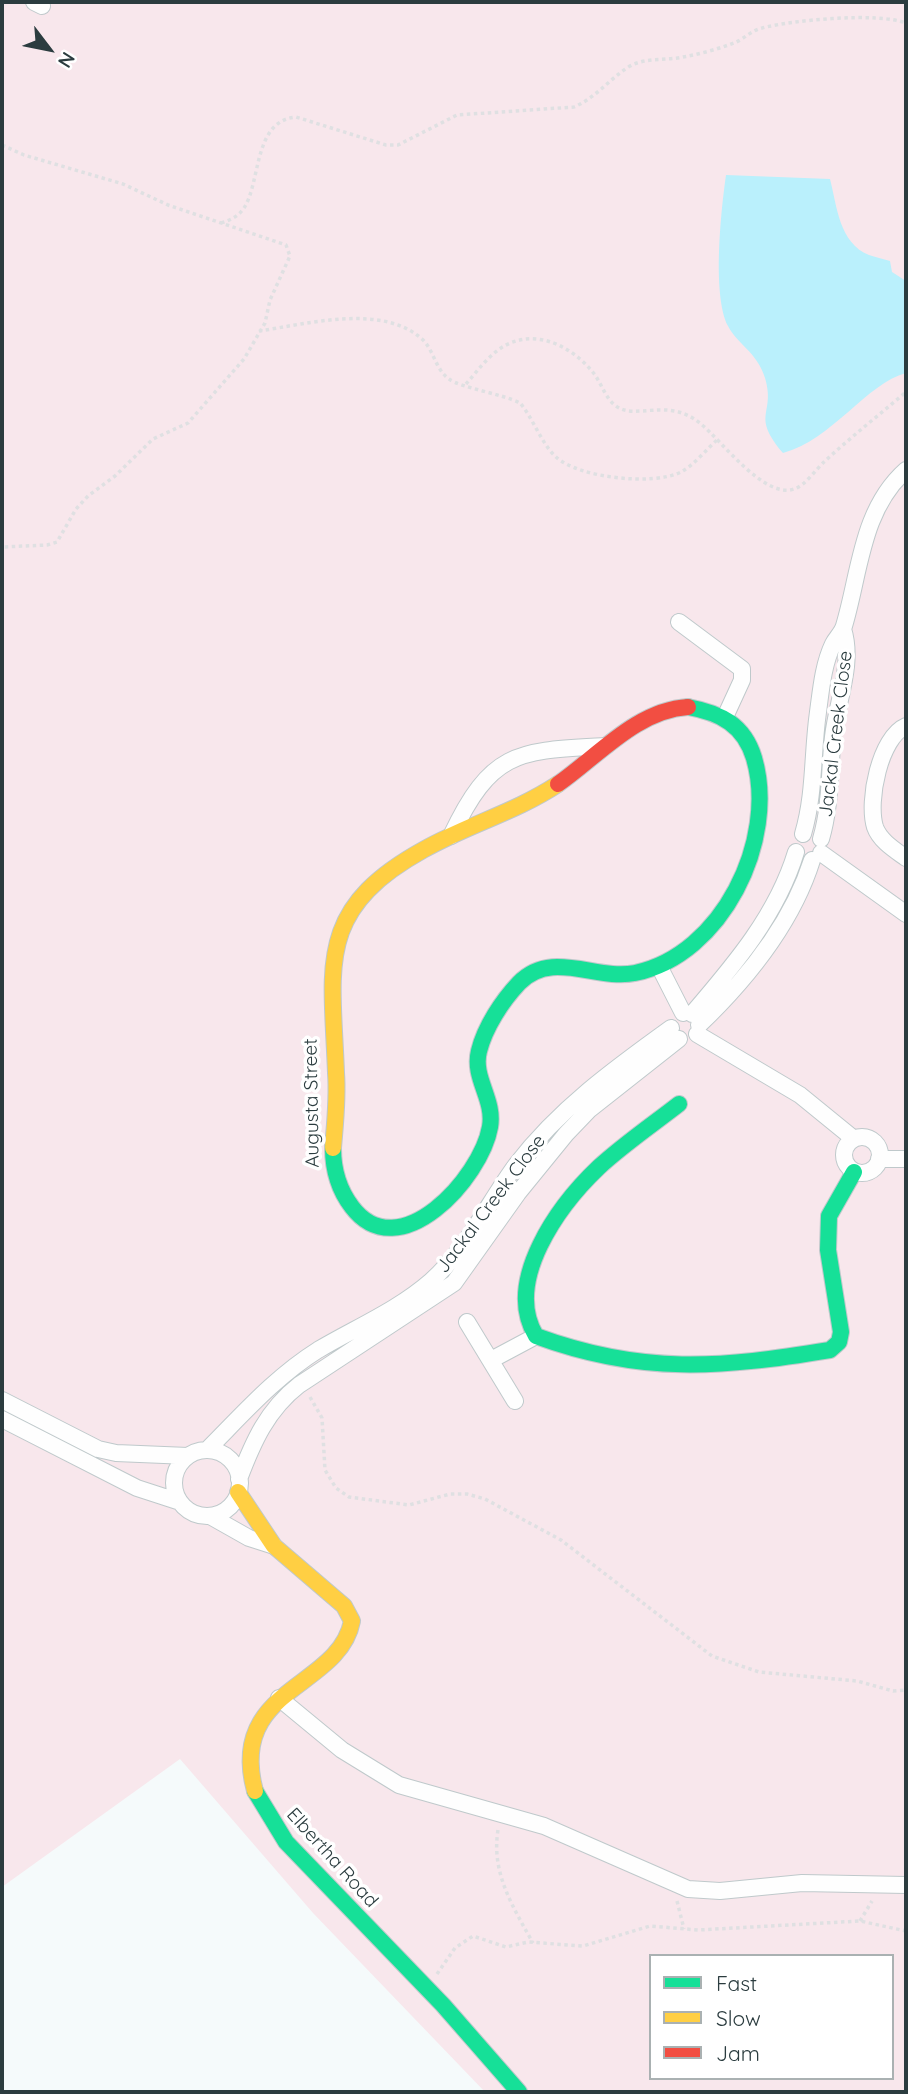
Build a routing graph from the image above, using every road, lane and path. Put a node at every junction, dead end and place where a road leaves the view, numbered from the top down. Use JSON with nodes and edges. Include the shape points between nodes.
{"nodes":[{"id":1,"x":906,"y":23,"type":"edge"},
{"id":2,"x":2,"y":145,"type":"edge"},
{"id":3,"x":221,"y":223,"type":"junction"},
{"id":4,"x":260,"y":331,"type":"junction"},
{"id":5,"x":466,"y":384,"type":"junction"},
{"id":6,"x":906,"y":392,"type":"edge"},
{"id":7,"x":718,"y":440,"type":"junction"},
{"id":8,"x":906,"y":470,"type":"edge"},
{"id":9,"x":2,"y":547,"type":"edge"},
{"id":10,"x":679,"y":622,"type":"dead end"},
{"id":11,"x":843,"y":629,"type":"junction"},
{"id":12,"x":725,"y":717,"type":"junction"},
{"id":13,"x":906,"y":726,"type":"edge"},
{"id":14,"x":606,"y":746,"type":"junction"},
{"id":15,"x":803,"y":834,"type":"junction"},
{"id":16,"x":451,"y":836,"type":"junction"},
{"id":17,"x":818,"y":851,"type":"junction"},
{"id":18,"x":796,"y":852,"type":"junction"},
{"id":19,"x":906,"y":858,"type":"edge"},
{"id":20,"x":906,"y":914,"type":"edge"},
{"id":21,"x":660,"y":968,"type":"junction"},
{"id":22,"x":693,"y":1022,"type":"junction"},
{"id":23,"x":675,"y":1034,"type":"junction"},
{"id":24,"x":679,"y":1104,"type":"dead end"},
{"id":25,"x":854,"y":1139,"type":"junction"},
{"id":26,"x":880,"y":1159,"type":"junction"},
{"id":27,"x":906,"y":1159,"type":"edge"},
{"id":28,"x":854,"y":1172,"type":"junction"},
{"id":29,"x":467,"y":1322,"type":"dead end"},
{"id":30,"x":536,"y":1336,"type":"junction"},
{"id":31,"x":491,"y":1360,"type":"junction"},
{"id":32,"x":299,"y":1385,"type":"junction"},
{"id":33,"x":2,"y":1399,"type":"edge"},
{"id":34,"x":515,"y":1401,"type":"dead end"},
{"id":35,"x":2,"y":1419,"type":"edge"},
{"id":36,"x":207,"y":1450,"type":"junction"},
{"id":37,"x":188,"y":1456,"type":"junction"},
{"id":38,"x":239,"y":1486,"type":"junction"},
{"id":39,"x":180,"y":1502,"type":"junction"},
{"id":40,"x":210,"y":1516,"type":"junction"},
{"id":41,"x":274,"y":1546,"type":"junction"},
{"id":42,"x":906,"y":1690,"type":"edge"},
{"id":43,"x":279,"y":1698,"type":"junction"},
{"id":44,"x":500,"y":1814,"type":"junction"},
{"id":45,"x":676,"y":1885,"type":"junction"},
{"id":46,"x":883,"y":1885,"type":"junction"},
{"id":47,"x":906,"y":1885,"type":"edge"},
{"id":48,"x":860,"y":1921,"type":"junction"},
{"id":49,"x":684,"y":1929,"type":"junction"},
{"id":50,"x":906,"y":1931,"type":"edge"},
{"id":51,"x":533,"y":1943,"type":"junction"},
{"id":52,"x":425,"y":1986,"type":"junction"},
{"id":53,"x":519,"y":2092,"type":"edge"}],
"edges":[{"from":1,"to":3,"type":"path","via":[[870,18],[759,28],[737,42],[630,66],[592,99],[574,107],[457,115],[398,145],[286,118],[270,131],[244,207],[235,218]]},
{"from":2,"to":3,"type":"path","via":[[123,184]]},
{"from":3,"to":4,"type":"path","via":[[286,245],[290,256]]},
{"from":4,"to":5,"type":"path","via":[[342,320],[393,325],[425,341],[451,382]]},
{"from":4,"to":9,"type":"path","via":[[237,371],[188,424],[153,439],[89,496],[57,542]]},
{"from":5,"to":7,"type":"path","via":[[520,403],[554,455],[587,471],[616,477],[670,477],[684,471]]},
{"from":5,"to":7,"type":"path","via":[[492,355],[532,337],[556,343],[580,359],[616,407],[671,409],[689,415]]},
{"from":6,"to":7,"type":"path","via":[[795,489],[764,483]]},
{"from":8,"to":11,"type":"street","name":"Jackal Creek Close","via":[[875,513],[856,567]]},
{"from":10,"to":12,"type":"street","via":[[742,669],[742,680]]},
{"from":11,"to":15,"type":"street","name":"Jackal Creek Close","via":[[827,660],[817,715],[813,792]]},
{"from":11,"to":17,"type":"street","name":"Jackal Creek Close","via":[[846,663],[834,727],[829,806]]},
{"from":12,"to":14,"type":"street","name":"Augusta Street","via":[[700,708],[671,708],[640,722]]},
{"from":12,"to":21,"type":"street","via":[[748,739],[754,758],[759,800],[756,840],[744,876],[719,912],[694,941]]},
{"from":13,"to":19,"type":"street","via":[[892,736],[882,755],[873,817],[880,836]]},
{"from":14,"to":16,"type":"street","name":"Augusta Street","via":[[541,794]]},
{"from":14,"to":16,"type":"street","name":"Augusta Street","via":[[539,749],[508,761],[482,786]]},
{"from":15,"to":17,"type":"street","via":[[813,833]]},
{"from":15,"to":18,"type":"street","via":[[796,841]]},
{"from":16,"to":21,"type":"street","name":"Augusta Street","via":[[360,896],[340,929],[335,952],[331,1023],[337,1088],[334,1172],[353,1207],[372,1224],[394,1229],[416,1221],[471,1174],[487,1143],[492,1111],[478,1069],[479,1052],[523,979],[549,964],[604,974]]},
{"from":17,"to":18,"type":"street","via":[[802,859]]},
{"from":17,"to":20,"type":"street"},
{"from":17,"to":22,"type":"street","name":"Jackal Creek Close","via":[[775,935],[729,996]]},
{"from":18,"to":22,"type":"street","via":[[788,879],[766,919]]},
{"from":21,"to":22,"type":"street"},
{"from":22,"to":23,"type":"street","via":[[688,1040]]},
{"from":22,"to":23,"type":"street","via":[[673,1020]]},
{"from":22,"to":25,"type":"street","via":[[800,1095]]},
{"from":23,"to":32,"type":"street","name":"Jackal Creek Close","via":[[566,1134],[518,1192],[454,1283]]},
{"from":23,"to":36,"type":"street","name":"Jackal Creek Close","via":[[613,1069],[569,1106],[517,1165],[430,1282],[295,1366]]},
{"from":24,"to":30,"type":"street","via":[[587,1179],[557,1219],[524,1288],[524,1314]]},
{"from":25,"to":26,"type":"street","via":[[865,1137],[875,1143]]},
{"from":25,"to":28,"type":"street","via":[[847,1144],[843,1160]]},
{"from":26,"to":27,"type":"street"},
{"from":26,"to":28,"type":"street","via":[[870,1172]]},
{"from":28,"to":30,"type":"street","via":[[829,1216],[828,1250],[841,1332],[839,1342],[830,1350],[702,1368],[665,1368],[579,1352]]},
{"from":29,"to":31,"type":"street"},
{"from":30,"to":31,"type":"street"},
{"from":31,"to":34,"type":"street"},
{"from":32,"to":38,"type":"street","name":"Jackal Creek Close","via":[[266,1420]]},
{"from":32,"to":42,"type":"path","via":[[322,1418],[325,1471],[349,1497],[409,1505],[450,1494],[485,1499],[561,1540],[712,1656],[759,1672]]},
{"from":33,"to":37,"type":"street","via":[[99,1449]]},
{"from":35,"to":39,"type":"street","via":[[137,1488]]},
{"from":36,"to":37,"type":"street"},
{"from":36,"to":38,"type":"street","via":[[225,1455],[237,1470]]},
{"from":37,"to":39,"type":"street","via":[[175,1472]]},
{"from":38,"to":40,"type":"street","via":[[228,1508]]},
{"from":38,"to":41,"type":"street","name":"Elbertha Road"},
{"from":39,"to":40,"type":"street","via":[[188,1510]]},
{"from":40,"to":41,"type":"street","name":"Elbertha Road","via":[[248,1538]]},
{"from":41,"to":43,"type":"street","name":"Elbertha Road","via":[[344,1605],[352,1621],[344,1644]]},
{"from":43,"to":44,"type":"street","via":[[342,1750],[399,1785]]},
{"from":43,"to":52,"type":"street","name":"Elbertha Road","via":[[261,1719],[251,1746],[251,1778],[262,1808],[303,1861]]},
{"from":44,"to":45,"type":"street","via":[[544,1826]]},
{"from":44,"to":51,"type":"path","via":[[498,1867],[507,1896]]},
{"from":45,"to":46,"type":"street","via":[[703,1892],[802,1883]]},
{"from":45,"to":49,"type":"path"},
{"from":46,"to":47,"type":"street"},
{"from":46,"to":48,"type":"path"},
{"from":48,"to":49,"type":"path"},
{"from":48,"to":50,"type":"path"},
{"from":49,"to":51,"type":"path","via":[[649,1926],[583,1946]]},
{"from":51,"to":52,"type":"path","via":[[506,1947],[473,1936],[455,1948]]},
{"from":52,"to":53,"type":"street","name":"Elbertha Road"}]}
